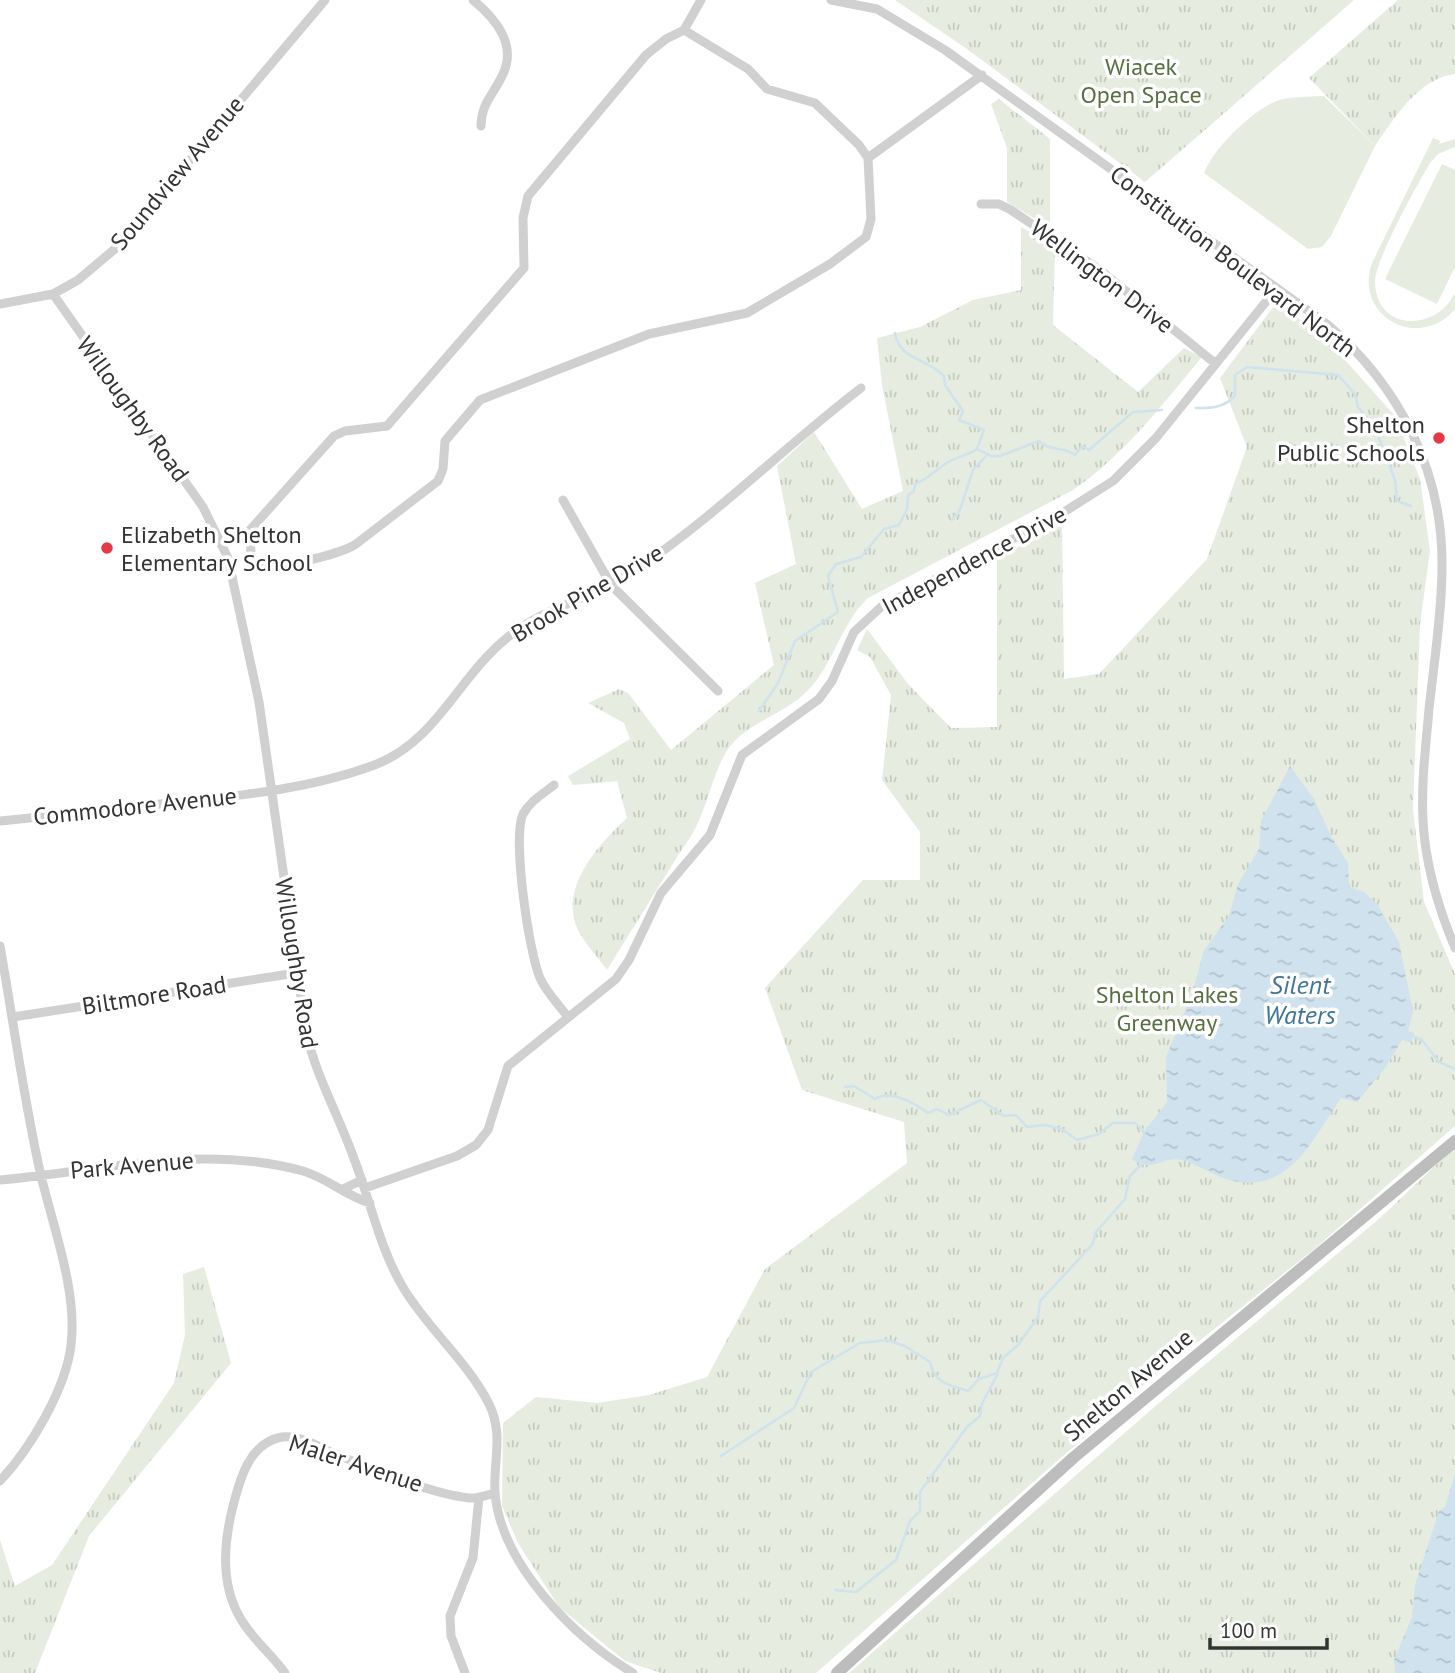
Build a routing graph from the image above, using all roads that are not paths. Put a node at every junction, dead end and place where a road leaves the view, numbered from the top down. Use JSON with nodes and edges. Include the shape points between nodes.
{"nodes":[{"id":1,"x":325,"y":0,"type":"edge"},
{"id":2,"x":473,"y":0,"type":"edge"},
{"id":3,"x":701,"y":0,"type":"edge"},
{"id":4,"x":831,"y":0,"type":"edge"},
{"id":5,"x":684,"y":30,"type":"junction"},
{"id":6,"x":982,"y":75,"type":"junction"},
{"id":7,"x":481,"y":127,"type":"dead end"},
{"id":8,"x":868,"y":158,"type":"junction"},
{"id":9,"x":981,"y":204,"type":"dead end"},
{"id":10,"x":1277,"y":288,"type":"junction"},
{"id":11,"x":53,"y":294,"type":"junction"},
{"id":12,"x":0,"y":303,"type":"edge"},
{"id":13,"x":1216,"y":364,"type":"junction"},
{"id":14,"x":861,"y":388,"type":"dead end"},
{"id":15,"x":563,"y":500,"type":"dead end"},
{"id":16,"x":611,"y":585,"type":"junction"},
{"id":17,"x":718,"y":691,"type":"dead end"},
{"id":18,"x":554,"y":785,"type":"dead end"},
{"id":19,"x":271,"y":792,"type":"junction"},
{"id":20,"x":0,"y":821,"type":"edge"},
{"id":21,"x":0,"y":946,"type":"edge"},
{"id":22,"x":1455,"y":948,"type":"edge"},
{"id":23,"x":296,"y":973,"type":"junction"},
{"id":24,"x":13,"y":1017,"type":"junction"},
{"id":25,"x":568,"y":1017,"type":"junction"},
{"id":26,"x":1455,"y":1141,"type":"edge"},
{"id":27,"x":41,"y":1174,"type":"junction"},
{"id":28,"x":0,"y":1180,"type":"edge"},
{"id":29,"x":364,"y":1184,"type":"junction"},
{"id":30,"x":343,"y":1189,"type":"junction"},
{"id":31,"x":370,"y":1203,"type":"junction"},
{"id":32,"x":0,"y":1481,"type":"edge"},
{"id":33,"x":495,"y":1493,"type":"junction"},
{"id":34,"x":479,"y":1497,"type":"junction"},
{"id":35,"x":285,"y":1673,"type":"edge"},
{"id":36,"x":465,"y":1673,"type":"edge"},
{"id":37,"x":633,"y":1673,"type":"edge"},
{"id":38,"x":837,"y":1673,"type":"edge"}],
"edges":[{"from":1,"to":11,"type":"street","name":"Soundview Avenue","via":[[116,248]]},
{"from":2,"to":7,"type":"street","via":[[499,23],[506,45],[504,70],[482,108]]},
{"from":3,"to":5,"type":"street"},
{"from":4,"to":6,"type":"street","name":"Constitution Boulevard North","via":[[877,9]]},
{"from":5,"to":8,"type":"street","via":[[748,69],[767,89],[815,103]]},
{"from":5,"to":8,"type":"street","via":[[646,55],[528,196],[523,218],[524,268],[387,426],[334,436],[250,530],[251,556],[261,564],[343,553],[438,481],[445,441],[480,400],[649,334],[747,313],[830,264],[866,237],[871,219]]},
{"from":6,"to":8,"type":"street"},
{"from":6,"to":10,"type":"street","name":"Constitution Boulevard North"},
{"from":9,"to":13,"type":"street","name":"Wellington Drive","via":[[999,204],[1011,210],[1079,255]]},
{"from":10,"to":13,"type":"street","name":"Independence Drive"},
{"from":10,"to":22,"type":"street","name":"Constitution Boulevard North","via":[[1336,333],[1376,373],[1407,423],[1431,483],[1442,567],[1423,820],[1433,886]]},
{"from":11,"to":12,"type":"street","name":"Soundview Avenue"},
{"from":11,"to":19,"type":"street","name":"Willoughby Road","via":[[220,538],[233,577],[259,702]]},
{"from":13,"to":25,"type":"street","name":"Independence Drive","via":[[1156,439],[1098,491],[881,607],[862,622],[820,699],[742,755],[710,835],[661,893],[629,960],[606,989]]},
{"from":14,"to":16,"type":"street","name":"Brook Pine Drive","via":[[672,545]]},
{"from":15,"to":16,"type":"street"},
{"from":16,"to":17,"type":"street"},
{"from":16,"to":19,"type":"street","name":"Brook Pine Drive","via":[[554,608],[508,637],[487,655],[406,751],[375,765]]},
{"from":18,"to":25,"type":"street","via":[[532,801],[523,816],[520,860],[534,957],[541,979]]},
{"from":19,"to":20,"type":"street","name":"Commodore Avenue"},
{"from":19,"to":23,"type":"street","name":"Willoughby Road"},
{"from":21,"to":24,"type":"street"},
{"from":23,"to":24,"type":"street","name":"Biltmore Road"},
{"from":23,"to":29,"type":"street","name":"Willoughby Road","via":[[310,1052]]},
{"from":24,"to":27,"type":"street"},
{"from":25,"to":29,"type":"street","name":"Independence Drive","via":[[509,1066],[492,1118],[476,1145],[457,1156]]},
{"from":26,"to":38,"type":"main road","name":"Shelton Avenue","via":[[1073,1458]]},
{"from":27,"to":28,"type":"street","name":"Park Avenue"},
{"from":27,"to":30,"type":"street","name":"Park Avenue","via":[[179,1158],[291,1168]]},
{"from":27,"to":32,"type":"street","via":[[69,1289],[71,1345],[55,1396],[22,1454]]},
{"from":29,"to":30,"type":"street"},
{"from":29,"to":31,"type":"street","name":"Willoughby Road"},
{"from":30,"to":31,"type":"street","name":"Park Avenue"},
{"from":31,"to":33,"type":"street","name":"Willoughby Road","via":[[402,1286],[491,1407],[498,1440]]},
{"from":33,"to":34,"type":"street","name":"Maler Avenue"},
{"from":33,"to":37,"type":"street","name":"Willoughby Road","via":[[508,1536],[540,1592],[579,1632]]},
{"from":34,"to":35,"type":"street","name":"Maler Avenue","via":[[424,1485],[292,1437],[260,1448],[245,1469],[233,1508],[226,1584],[244,1625]]},
{"from":34,"to":36,"type":"street","via":[[473,1559],[450,1616],[451,1636]]}]}
